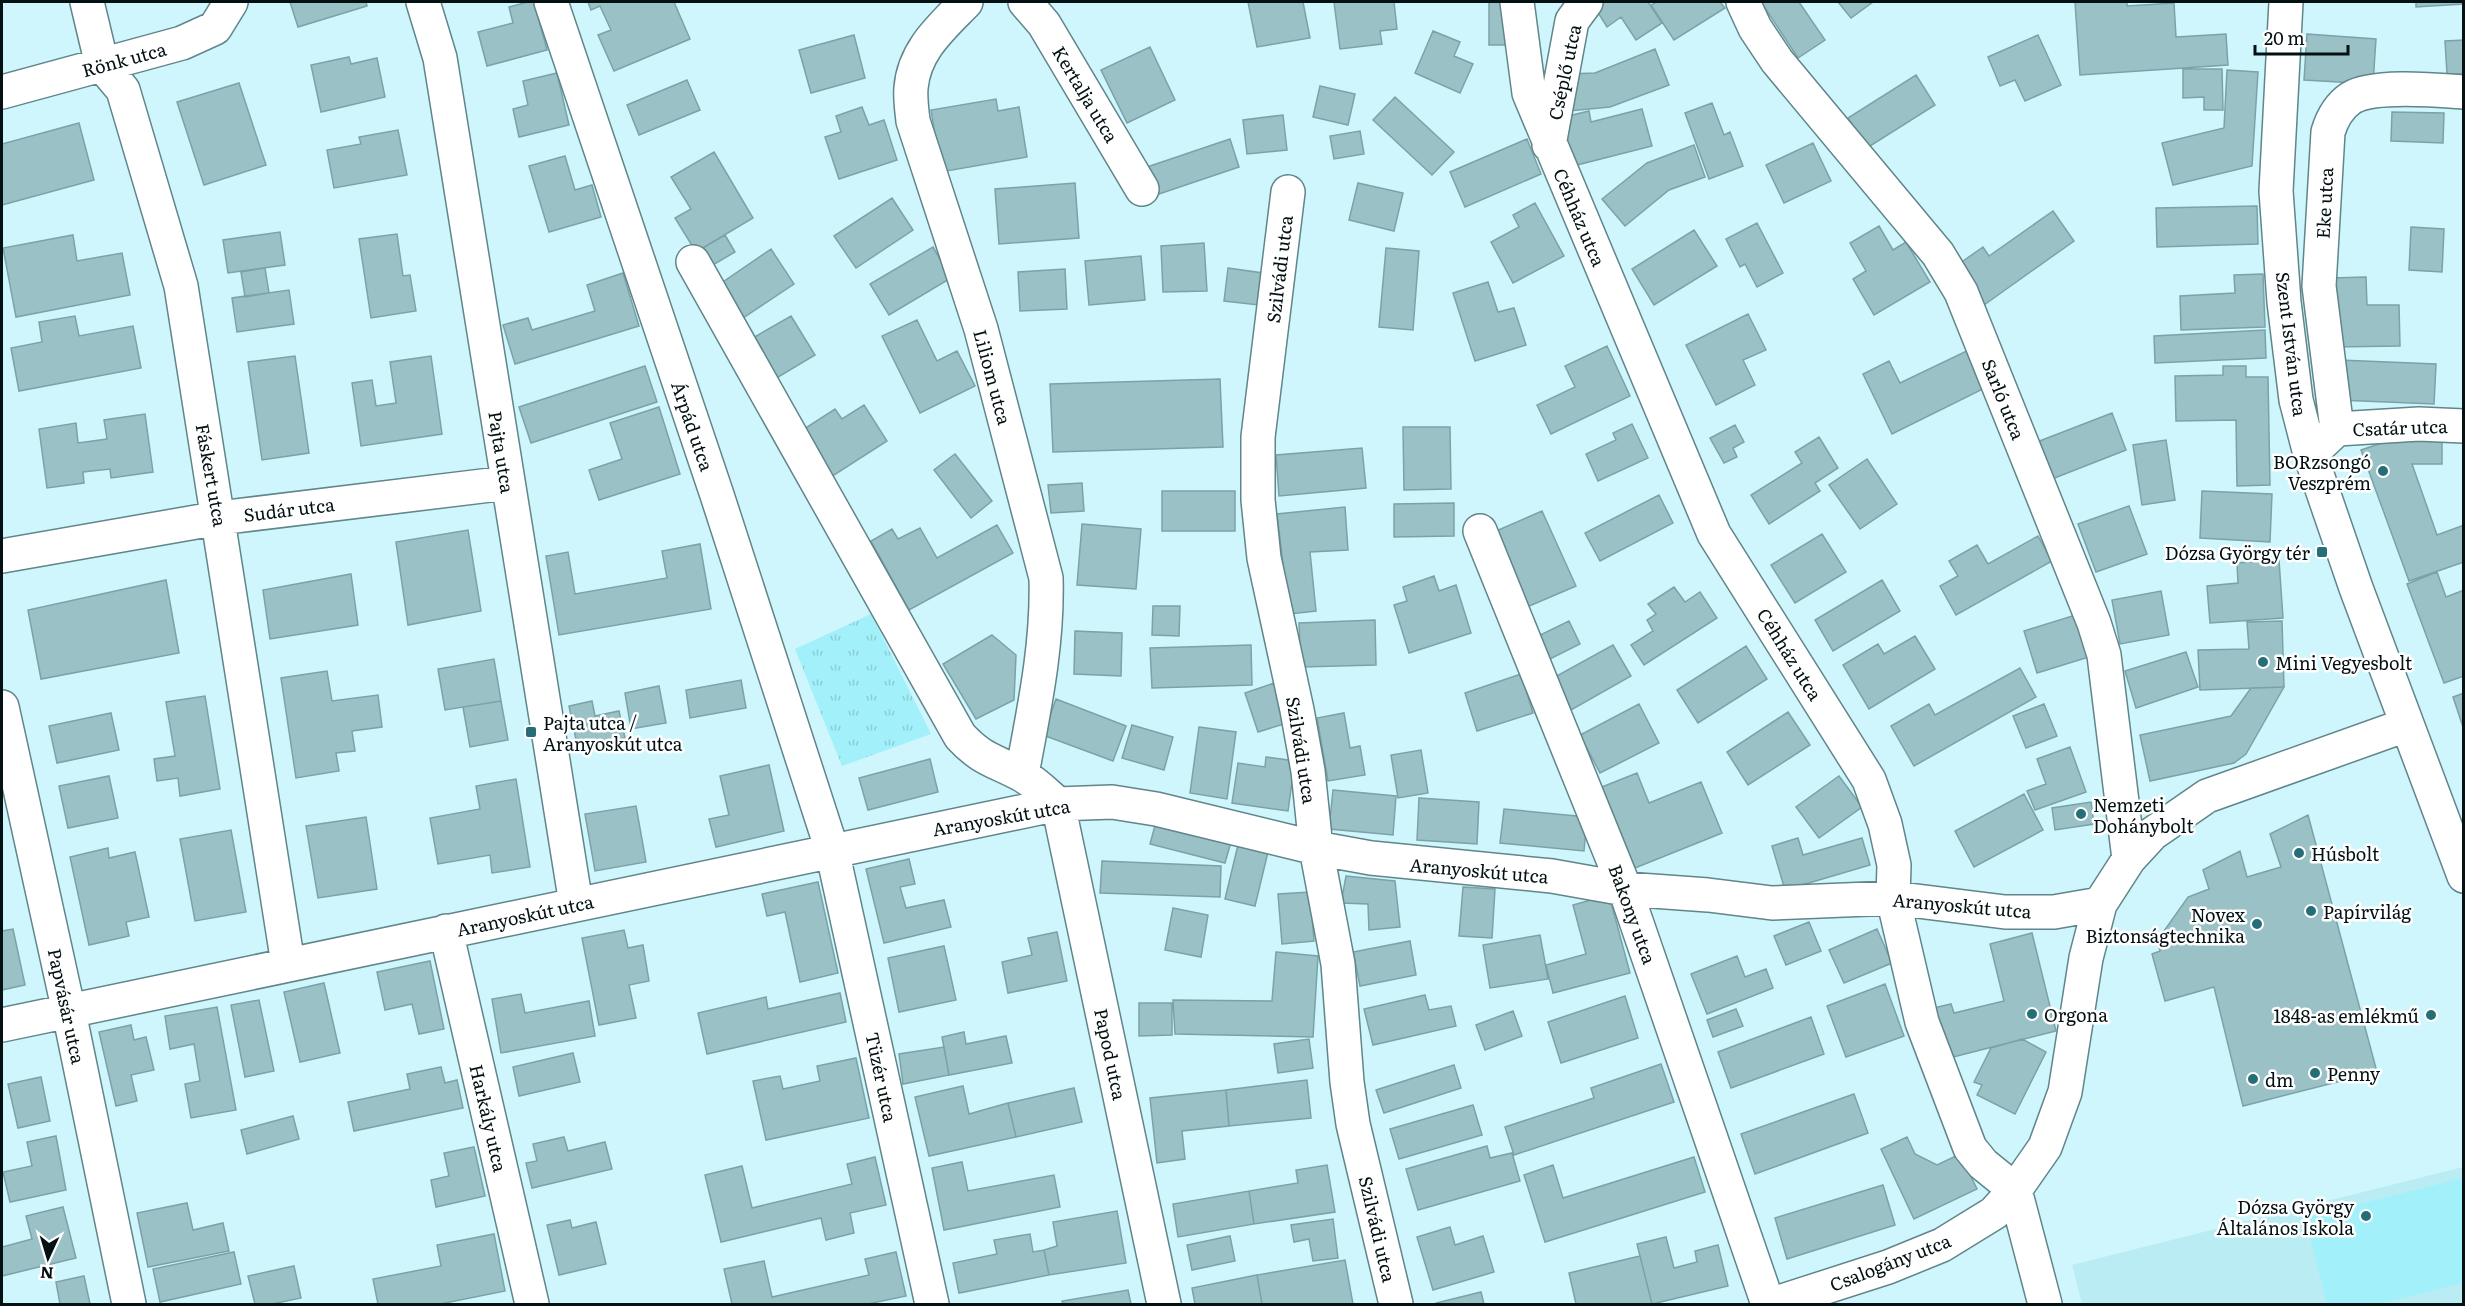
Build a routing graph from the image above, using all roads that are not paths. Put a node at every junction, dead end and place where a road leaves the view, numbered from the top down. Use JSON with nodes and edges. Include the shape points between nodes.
{"nodes":[{"id":1,"x":87,"y":2,"type":"edge"},
{"id":2,"x":231,"y":2,"type":"edge"},
{"id":3,"x":423,"y":2,"type":"edge"},
{"id":4,"x":551,"y":2,"type":"edge"},
{"id":5,"x":966,"y":2,"type":"edge"},
{"id":6,"x":1025,"y":2,"type":"edge"},
{"id":7,"x":1517,"y":2,"type":"edge"},
{"id":8,"x":1586,"y":2,"type":"edge"},
{"id":9,"x":1743,"y":2,"type":"edge"},
{"id":10,"x":2286,"y":2,"type":"edge"},
{"id":11,"x":102,"y":65,"type":"junction"},
{"id":12,"x":2,"y":92,"type":"edge"},
{"id":13,"x":2463,"y":92,"type":"edge"},
{"id":14,"x":1549,"y":145,"type":"junction"},
{"id":15,"x":1142,"y":189,"type":"dead end"},
{"id":16,"x":1288,"y":192,"type":"dead end"},
{"id":17,"x":693,"y":262,"type":"dead end"},
{"id":18,"x":2463,"y":426,"type":"edge"},
{"id":19,"x":2337,"y":429,"type":"junction"},
{"id":20,"x":2310,"y":454,"type":"junction"},
{"id":21,"x":507,"y":483,"type":"junction"},
{"id":22,"x":219,"y":518,"type":"junction"},
{"id":23,"x":1480,"y":531,"type":"dead end"},
{"id":24,"x":2,"y":556,"type":"edge"},
{"id":25,"x":2,"y":707,"type":"edge"},
{"id":26,"x":2406,"y":725,"type":"junction"},
{"id":27,"x":1022,"y":774,"type":"junction"},
{"id":28,"x":1058,"y":804,"type":"junction"},
{"id":29,"x":1316,"y":848,"type":"junction"},
{"id":30,"x":832,"y":850,"type":"junction"},
{"id":31,"x":2130,"y":859,"type":"junction"},
{"id":32,"x":2463,"y":875,"type":"edge"},
{"id":33,"x":1625,"y":889,"type":"junction"},
{"id":34,"x":1893,"y":898,"type":"junction"},
{"id":35,"x":576,"y":904,"type":"junction"},
{"id":36,"x":2100,"y":904,"type":"junction"},
{"id":37,"x":446,"y":931,"type":"junction"},
{"id":38,"x":288,"y":964,"type":"junction"},
{"id":39,"x":69,"y":1012,"type":"junction"},
{"id":40,"x":2,"y":1025,"type":"edge"},
{"id":41,"x":2014,"y":1190,"type":"junction"},
{"id":42,"x":129,"y":1305,"type":"edge"},
{"id":43,"x":532,"y":1305,"type":"edge"},
{"id":44,"x":932,"y":1305,"type":"edge"},
{"id":45,"x":1164,"y":1305,"type":"edge"},
{"id":46,"x":1396,"y":1305,"type":"edge"},
{"id":47,"x":1768,"y":1305,"type":"edge"},
{"id":48,"x":1773,"y":1305,"type":"edge"},
{"id":49,"x":2045,"y":1305,"type":"edge"}],
"edges":[{"from":1,"to":11,"type":"street","name":"Fáskert utca"},
{"from":2,"to":11,"type":"street","name":"Rönk utca","via":[[214,28],[182,43]]},
{"from":3,"to":21,"type":"street","name":"Pajta utca","via":[[440,58]]},
{"from":4,"to":30,"type":"street","name":"Árpád utca"},
{"from":5,"to":27,"type":"street","name":"Liliom utca","via":[[934,34],[917,60],[910,88],[914,121],[981,329],[1046,578],[1044,651]]},
{"from":6,"to":15,"type":"street","name":"Kertalja utca","via":[[1044,24]]},
{"from":7,"to":14,"type":"street","name":"Céhház utca","via":[[1529,93]]},
{"from":8,"to":14,"type":"street","name":"Cséplő utca","via":[[1572,21]]},
{"from":9,"to":31,"type":"street","name":"Sarló utca","via":[[1777,61],[1938,254],[1961,292],[2104,655]]},
{"from":10,"to":20,"type":"street","name":"Szent István utca","via":[[2277,191],[2284,302],[2296,400]]},
{"from":11,"to":12,"type":"street","name":"Rönk utca"},
{"from":11,"to":22,"type":"street","name":"Fáskert utca","via":[[123,90],[181,286]]},
{"from":13,"to":19,"type":"street","name":"Eke utca","via":[[2378,91],[2352,97],[2334,115],[2328,132],[2319,285]]},
{"from":14,"to":34,"type":"street","name":"Céhház utca","via":[[1714,534],[1869,780],[1894,865]]},
{"from":16,"to":29,"type":"street","name":"Szilvádi utca","via":[[1258,436],[1258,500],[1264,558],[1308,771]]},
{"from":17,"to":27,"type":"street","via":[[960,736],[987,760]]},
{"from":18,"to":19,"type":"street","name":"Csatár utca","via":[[2419,424]]},
{"from":19,"to":20,"type":"street","name":"Csatár utca"},
{"from":20,"to":26,"type":"street","name":"Szent István utca"},
{"from":21,"to":22,"type":"street","name":"Sudár utca"},
{"from":21,"to":35,"type":"street","name":"Pajta utca"},
{"from":22,"to":24,"type":"street","name":"Sudár utca"},
{"from":22,"to":38,"type":"street","name":"Fáskert utca"},
{"from":23,"to":33,"type":"street","name":"Bakony utca"},
{"from":25,"to":39,"type":"street","name":"Papvásár utca"},
{"from":26,"to":31,"type":"street","via":[[2207,796],[2152,834]]},
{"from":26,"to":32,"type":"street","name":"Szent István utca"},
{"from":27,"to":28,"type":"street"},
{"from":28,"to":29,"type":"street","name":"Aranyoskút utca","via":[[1112,802],[1156,809]]},
{"from":28,"to":30,"type":"street","name":"Aranyoskút utca"},
{"from":28,"to":45,"type":"street","name":"Papod utca"},
{"from":29,"to":33,"type":"street","name":"Aranyoskút utca","via":[[1382,860],[1552,876]]},
{"from":29,"to":46,"type":"street","name":"Szilvádi utca","via":[[1338,964],[1353,1124]]},
{"from":30,"to":35,"type":"street","name":"Aranyoskút utca"},
{"from":30,"to":44,"type":"street","name":"Tüzér utca"},
{"from":31,"to":36,"type":"street"},
{"from":33,"to":34,"type":"street","name":"Aranyoskút utca","via":[[1772,903]]},
{"from":33,"to":47,"type":"street","name":"Bakony utca"},
{"from":34,"to":36,"type":"street","name":"Aranyoskút utca","via":[[2014,912],[2054,912]]},
{"from":34,"to":41,"type":"street","name":"Céhház utca","via":[[1922,1022],[1970,1148]]},
{"from":35,"to":37,"type":"street","name":"Aranyoskút utca"},
{"from":36,"to":41,"type":"street","name":"Csalogány utca","via":[[2086,958],[2065,1092],[2045,1147]]},
{"from":37,"to":38,"type":"street","name":"Aranyoskút utca"},
{"from":37,"to":43,"type":"street","name":"Harkály utca"},
{"from":38,"to":39,"type":"street","name":"Aranyoskút utca"},
{"from":39,"to":40,"type":"street","name":"Aranyoskút utca"},
{"from":39,"to":42,"type":"street","name":"Papvásár utca"},
{"from":41,"to":48,"type":"street","name":"Csalogány utca","via":[[1994,1213],[1942,1245]]},
{"from":41,"to":49,"type":"street"}]}
